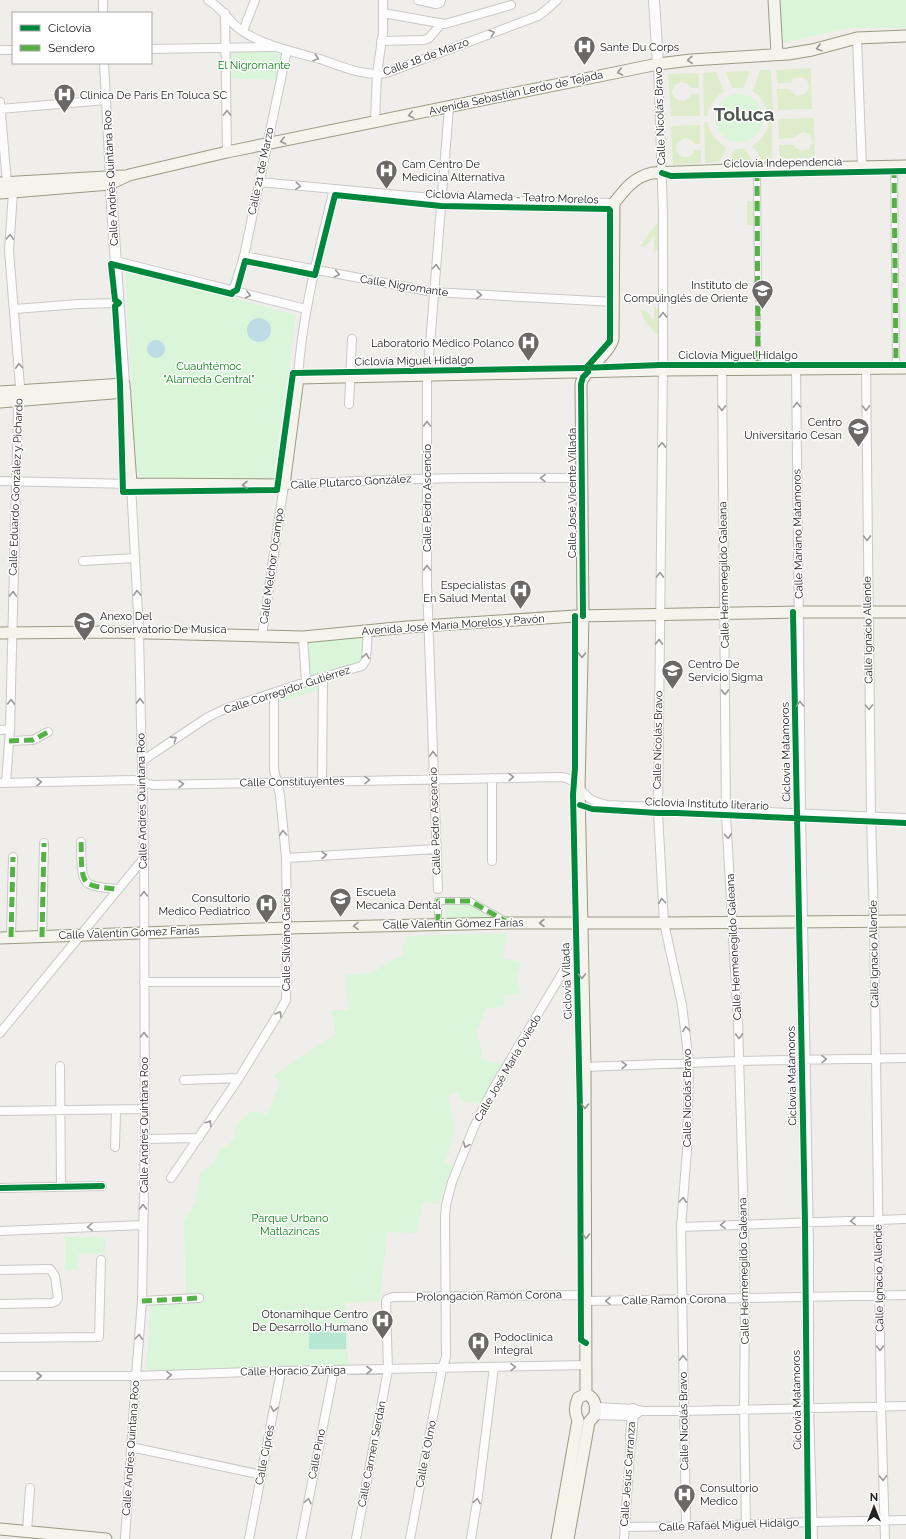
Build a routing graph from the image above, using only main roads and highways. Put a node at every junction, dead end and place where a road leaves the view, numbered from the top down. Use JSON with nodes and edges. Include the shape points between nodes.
{"nodes":[{"id":1,"x":774,"y":0,"type":"edge"},
{"id":2,"x":906,"y":36,"type":"edge"},
{"id":3,"x":777,"y":54,"type":"junction"},
{"id":4,"x":906,"y":166,"type":"edge"},
{"id":5,"x":6,"y":186,"type":"edge"},
{"id":6,"x":0,"y":193,"type":"edge"},
{"id":7,"x":901,"y":368,"type":"edge"},
{"id":8,"x":588,"y":372,"type":"junction"},
{"id":9,"x":0,"y":392,"type":"edge"},
{"id":10,"x":19,"y":395,"type":"junction"},
{"id":11,"x":0,"y":402,"type":"edge"},
{"id":12,"x":132,"y":484,"type":"joint"},
{"id":13,"x":284,"y":485,"type":"joint"},
{"id":14,"x":906,"y":612,"type":"edge"},
{"id":15,"x":583,"y":616,"type":"junction"},
{"id":16,"x":0,"y":633,"type":"edge"},
{"id":17,"x":906,"y":921,"type":"edge"},
{"id":18,"x":581,"y":923,"type":"junction"},
{"id":19,"x":5,"y":938,"type":"edge"},
{"id":20,"x":586,"y":1394,"type":"junction"},
{"id":21,"x":590,"y":1416,"type":"junction"},
{"id":22,"x":0,"y":1529,"type":"edge"},
{"id":23,"x":106,"y":1539,"type":"edge"},
{"id":24,"x":557,"y":1539,"type":"edge"},
{"id":25,"x":568,"y":1539,"type":"edge"}],
"edges":[{"from":1,"to":3,"type":"main road"},
{"from":2,"to":3,"type":"main road","name":"Avenida Sebastián Lerdo de Tejada","one_way":true,"via":[[856,38],[800,53]]},
{"from":3,"to":5,"type":"main road","name":"Avenida Sebastián Lerdo de Tejada","one_way":true,"via":[[658,64],[227,152],[110,180]]},
{"from":4,"to":8,"type":"main road","name":"Calle José Vicente Villada","via":[[662,173],[648,174],[636,179],[614,203],[613,339]]},
{"from":5,"to":6,"type":"main road","name":"Avenida Sebastián Lerdo de Tejada"},
{"from":7,"to":8,"type":"main road","via":[[796,369],[758,366]]},
{"from":8,"to":13,"type":"main road","name":"Calle Melchor Ocampo","via":[[298,378]]},
{"from":8,"to":15,"type":"main road","name":"Calle José Vicente Villada","via":[[581,384]]},
{"from":9,"to":10,"type":"main road"},
{"from":10,"to":11,"type":"main road"},
{"from":10,"to":12,"type":"main road","name":"Calle Andrés Quintana Roo","via":[[124,388]]},
{"from":13,"to":12,"type":"main road","name":"Calle Plutarco González","one_way":true},
{"from":14,"to":15,"type":"main road","name":"Avenida José María Morelos y Pavón"},
{"from":15,"to":16,"type":"main road","name":"Avenida José María Morelos y Pavón","via":[[428,625],[303,636],[139,632]]},
{"from":15,"to":18,"type":"main road","name":"Calle José Vicente Villada","one_way":true,"via":[[579,788]]},
{"from":17,"to":18,"type":"main road","name":"Calle Valentín Gómez Farías"},
{"from":18,"to":19,"type":"main road","name":"Calle Valentín Gómez Farías","one_way":true,"via":[[438,924]]},
{"from":18,"to":20,"type":"main road","name":"Calle José Vicente Villada","one_way":true,"via":[[585,1067]]},
{"from":20,"to":21,"type":"main road","via":[[594,1400]]},
{"from":20,"to":21,"type":"main road","via":[[580,1396],[575,1412]]},
{"from":21,"to":24,"type":"main road"},
{"from":21,"to":25,"type":"main road"},
{"from":22,"to":23,"type":"main road"}]}
